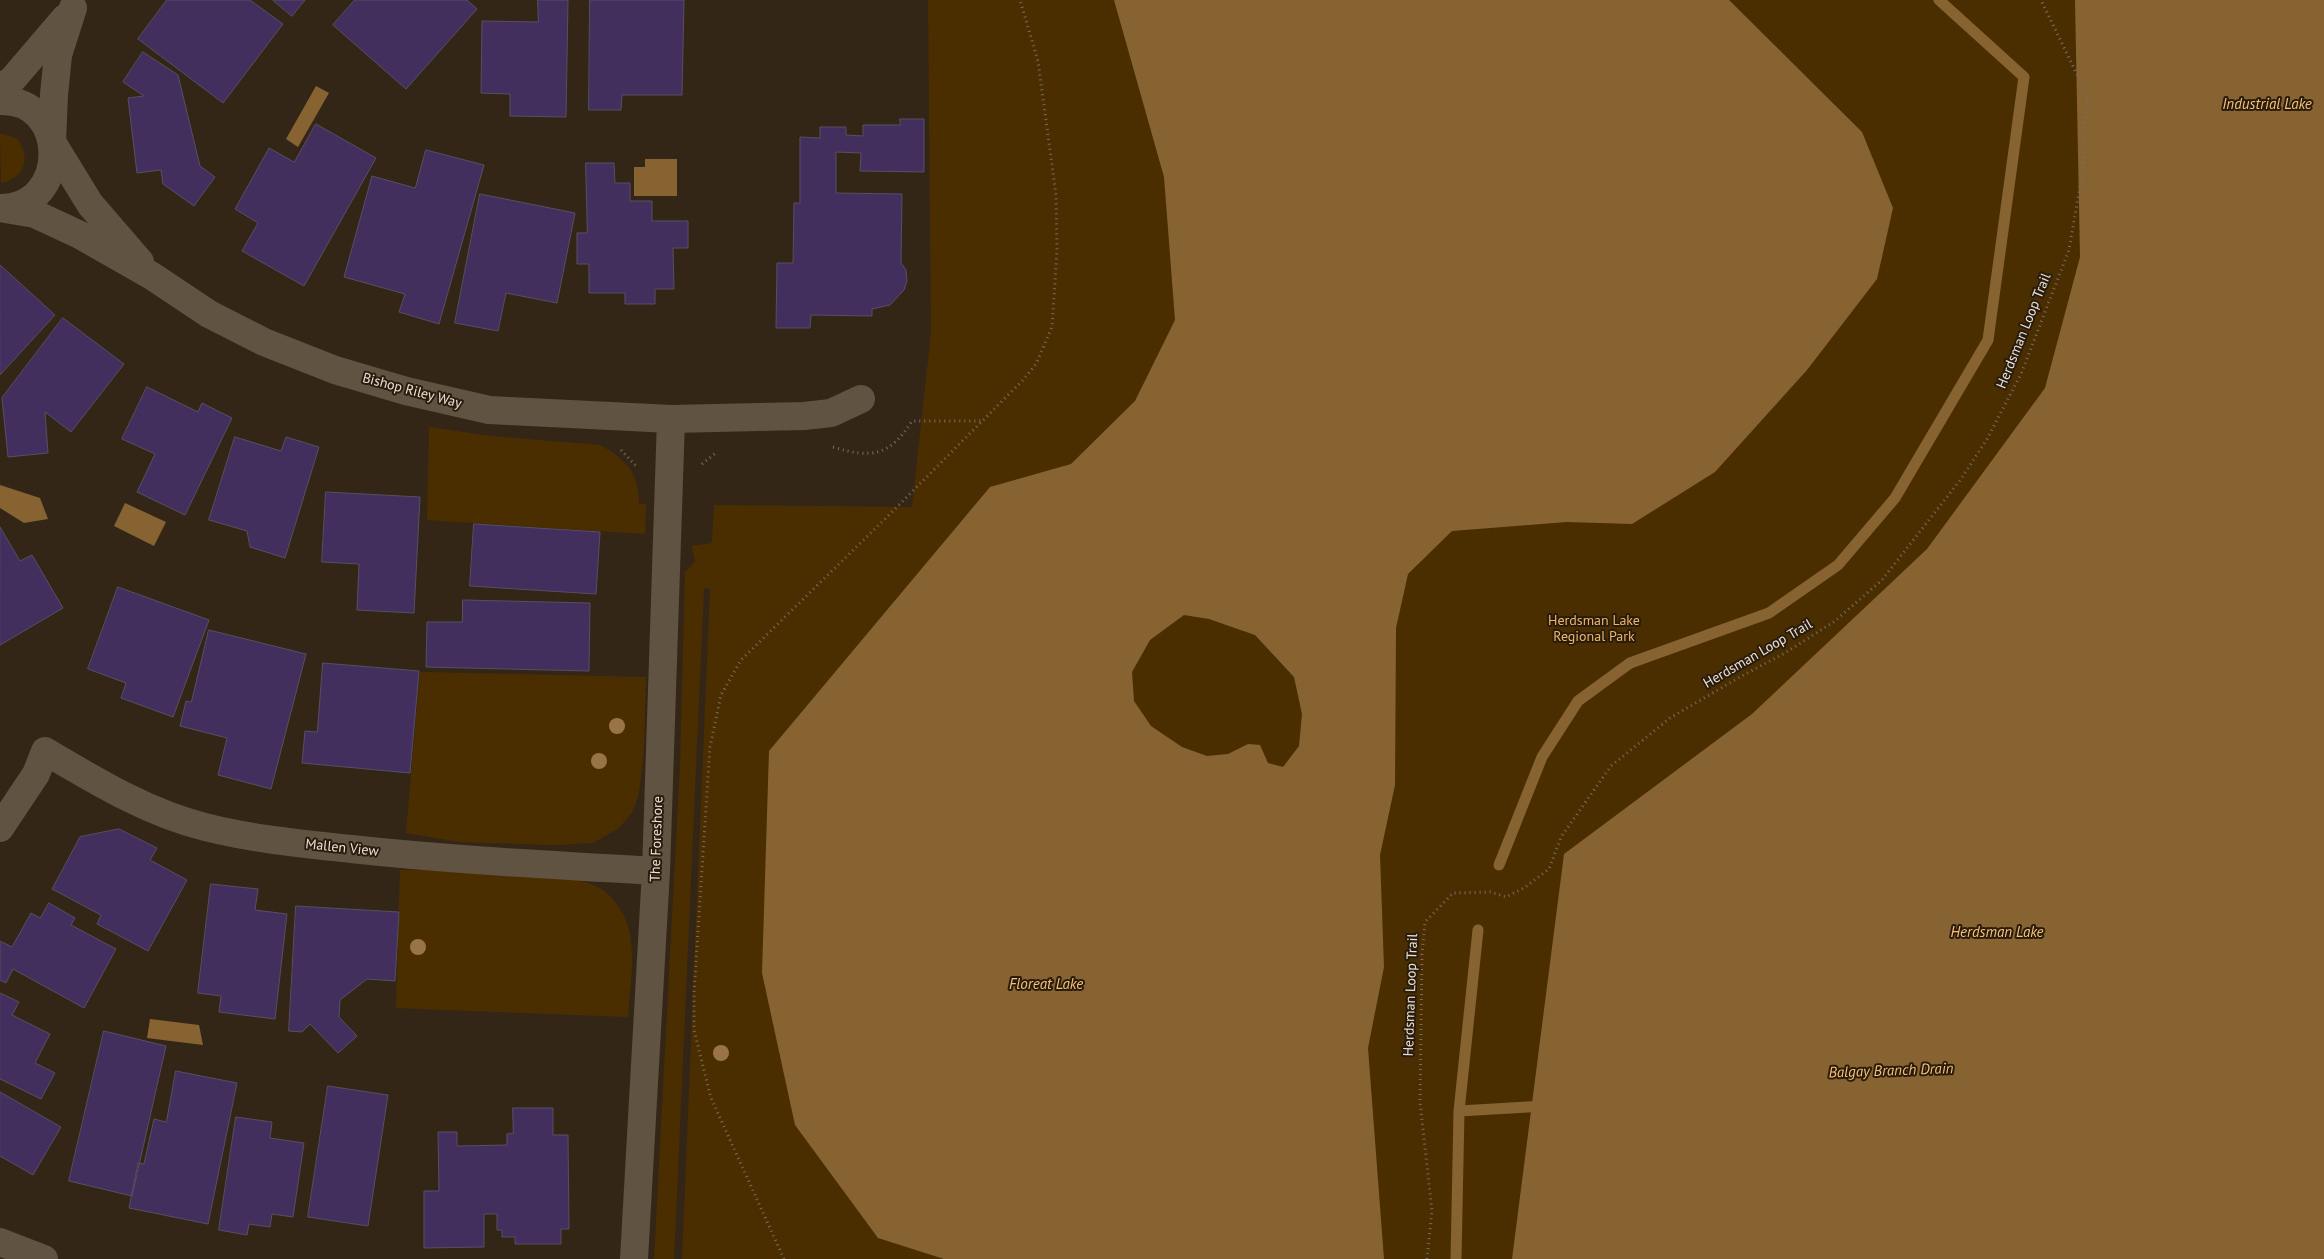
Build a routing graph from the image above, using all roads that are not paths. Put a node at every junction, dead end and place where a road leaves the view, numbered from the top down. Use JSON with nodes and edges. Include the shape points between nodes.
{"nodes":[{"id":1,"x":75,"y":4,"type":"edge"},
{"id":2,"x":0,"y":88,"type":"edge"},
{"id":3,"x":0,"y":101,"type":"edge"},
{"id":4,"x":52,"y":142,"type":"junction"},
{"id":5,"x":0,"y":208,"type":"edge"},
{"id":6,"x":152,"y":276,"type":"junction"},
{"id":7,"x":861,"y":399,"type":"dead end"},
{"id":8,"x":671,"y":419,"type":"junction"},
{"id":9,"x":0,"y":828,"type":"edge"},
{"id":10,"x":656,"y":871,"type":"junction"},
{"id":11,"x":0,"y":1242,"type":"edge"},
{"id":12,"x":44,"y":1259,"type":"edge"},
{"id":13,"x":634,"y":1259,"type":"edge"}],
"edges":[{"from":1,"to":2,"type":"street","via":[[17,74]]},
{"from":1,"to":4,"type":"street","via":[[58,55]]},
{"from":3,"to":4,"type":"street","via":[[21,104],[36,114],[46,126]]},
{"from":4,"to":5,"type":"street","via":[[54,159],[50,176],[40,190],[26,202]]},
{"from":4,"to":6,"type":"street","via":[[90,204]]},
{"from":5,"to":6,"type":"street","name":"Bishop Riley Way","via":[[35,214],[80,235]]},
{"from":6,"to":8,"type":"street","name":"Bishop Riley Way","via":[[209,314],[264,342],[335,370],[406,391],[489,410]]},
{"from":7,"to":8,"type":"street","name":"Bishop Riley Way","via":[[830,413],[804,416]]},
{"from":8,"to":10,"type":"street","name":"The Foreshore"},
{"from":9,"to":10,"type":"street","name":"Mallen View","via":[[36,774],[45,751],[150,808],[205,827],[297,843],[456,860]]},
{"from":10,"to":13,"type":"street","name":"The Foreshore"},
{"from":11,"to":12,"type":"street"}]}
